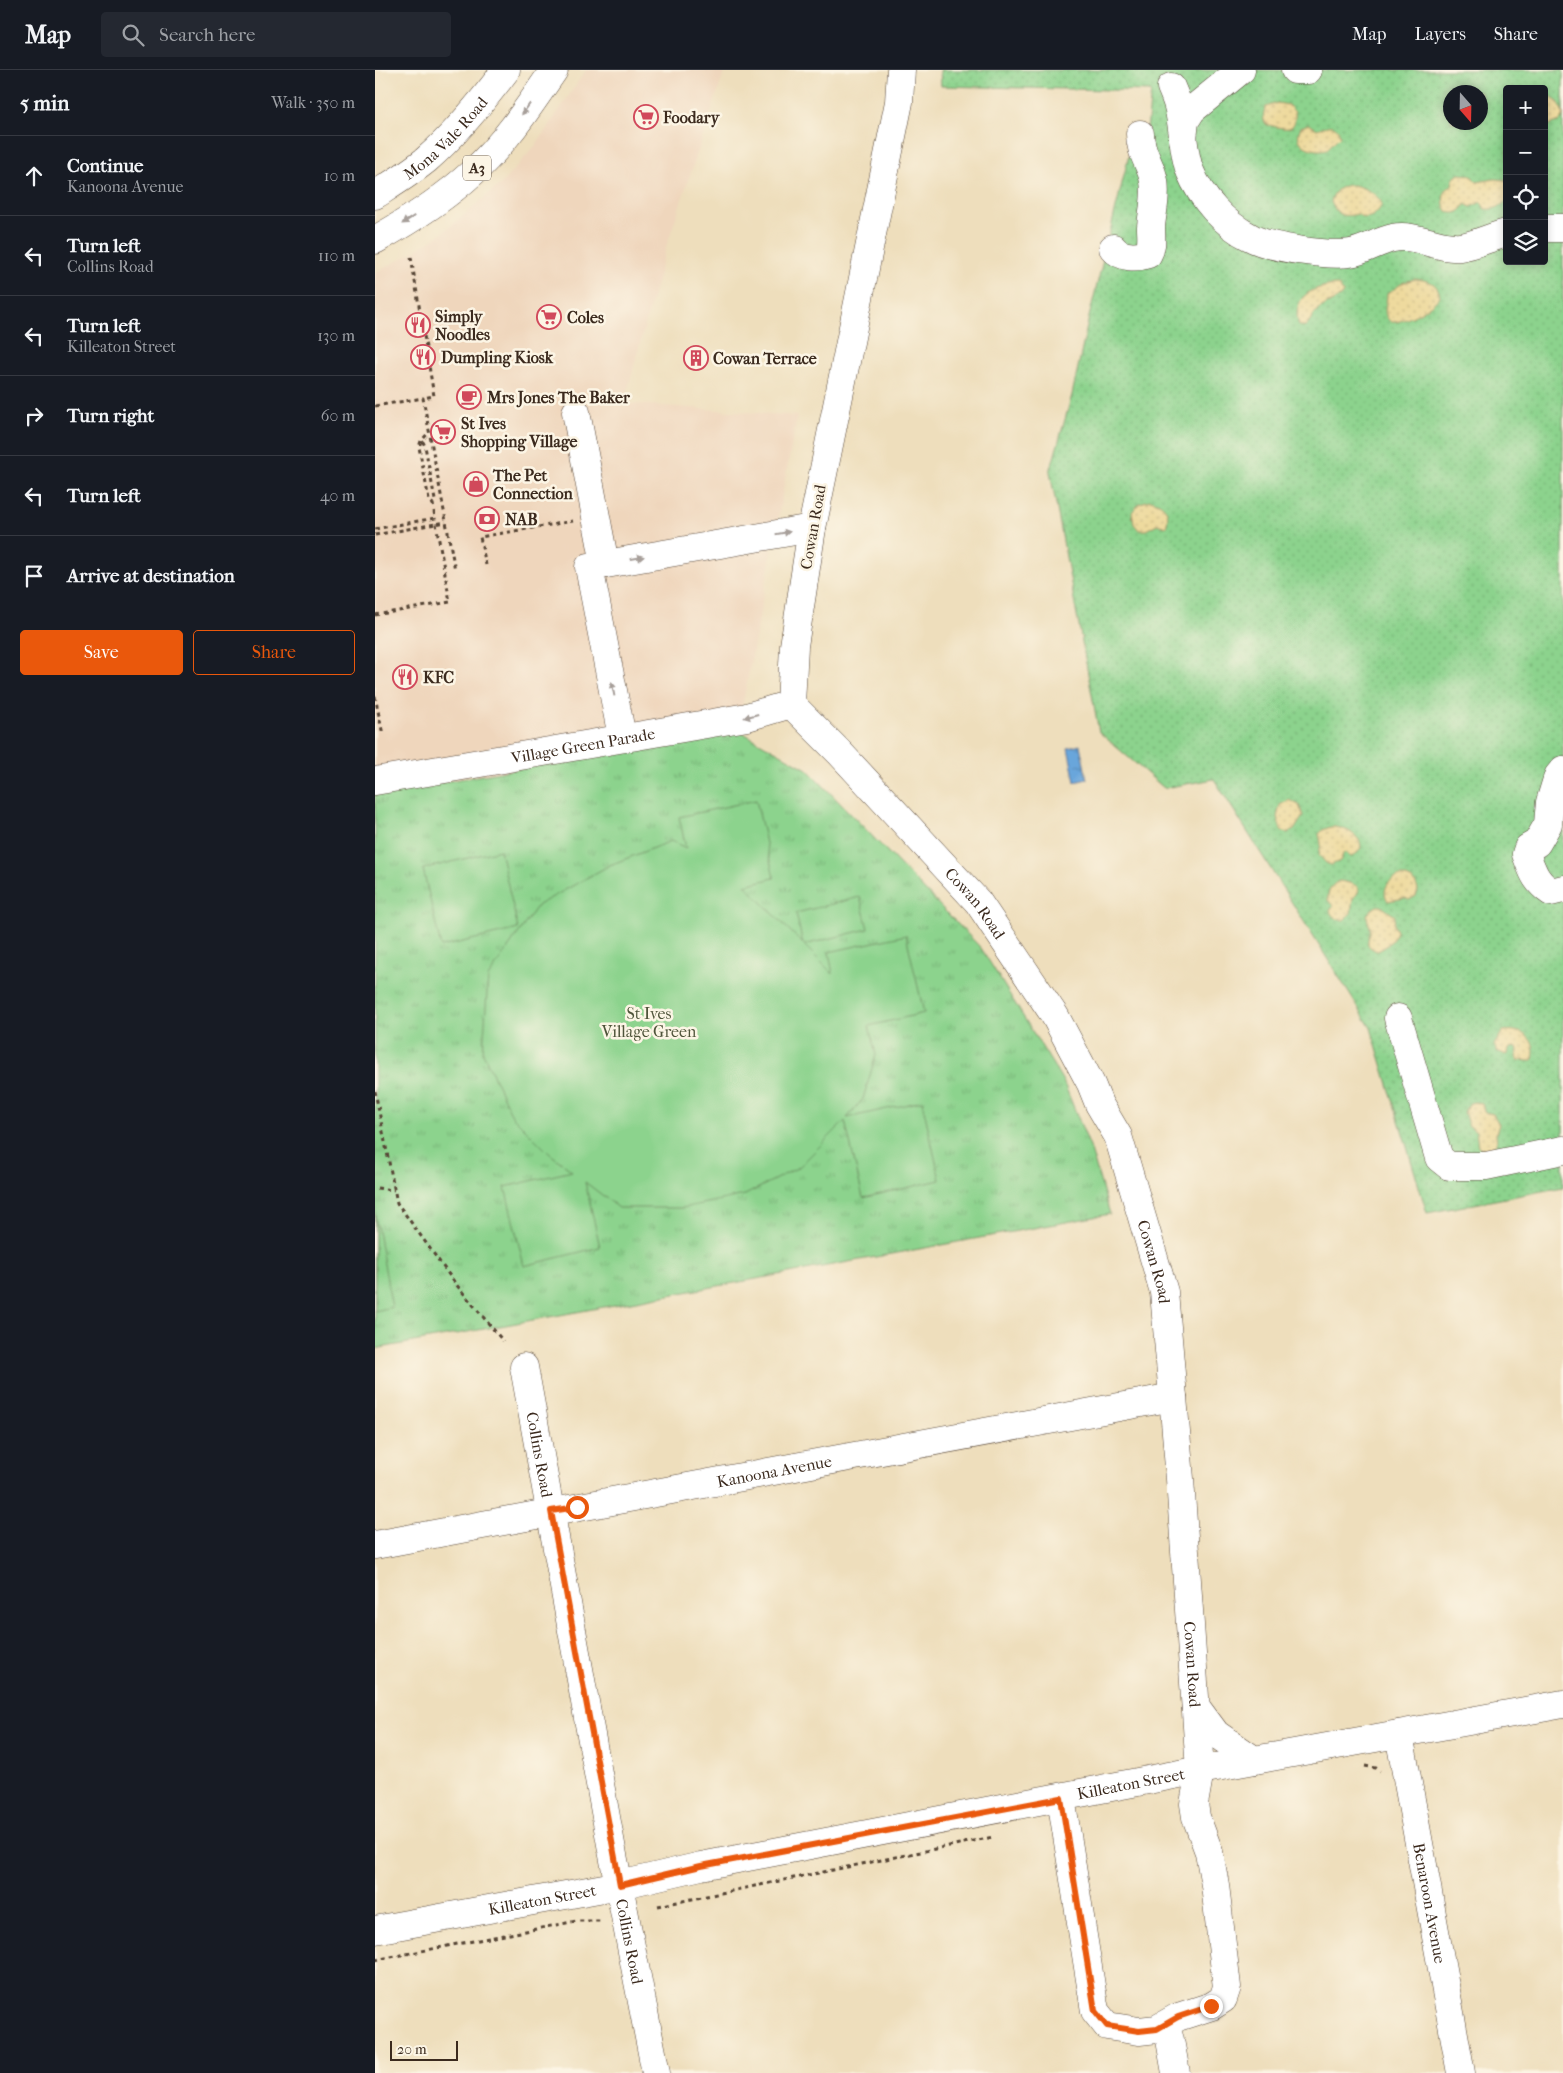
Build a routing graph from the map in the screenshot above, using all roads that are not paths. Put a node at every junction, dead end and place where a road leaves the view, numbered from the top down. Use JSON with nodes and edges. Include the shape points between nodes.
{"nodes":[{"id":1,"x":506,"y":70,"type":"edge"},
{"id":2,"x":554,"y":70,"type":"edge"},
{"id":3,"x":901,"y":70,"type":"edge"},
{"id":4,"x":1241,"y":70,"type":"edge"},
{"id":5,"x":1295,"y":70,"type":"edge"},
{"id":6,"x":1308,"y":70,"type":"edge"},
{"id":7,"x":1171,"y":87,"type":"dead end"},
{"id":8,"x":1140,"y":134,"type":"dead end"},
{"id":9,"x":1183,"y":143,"type":"junction"},
{"id":10,"x":375,"y":195,"type":"edge"},
{"id":11,"x":1548,"y":228,"type":"edge"},
{"id":12,"x":1563,"y":228,"type":"edge"},
{"id":13,"x":1503,"y":234,"type":"edge"},
{"id":14,"x":375,"y":240,"type":"edge"},
{"id":15,"x":1113,"y":248,"type":"dead end"},
{"id":16,"x":576,"y":412,"type":"dead end"},
{"id":17,"x":812,"y":528,"type":"junction"},
{"id":18,"x":605,"y":564,"type":"junction"},
{"id":19,"x":791,"y":704,"type":"junction"},
{"id":20,"x":622,"y":737,"type":"junction"},
{"id":21,"x":1563,"y":770,"type":"edge"},
{"id":22,"x":375,"y":781,"type":"edge"},
{"id":23,"x":1563,"y":889,"type":"edge"},
{"id":24,"x":1398,"y":1018,"type":"dead end"},
{"id":25,"x":1563,"y":1150,"type":"edge"},
{"id":26,"x":524,"y":1367,"type":"dead end"},
{"id":27,"x":1173,"y":1397,"type":"junction"},
{"id":28,"x":551,"y":1511,"type":"junction"},
{"id":29,"x":375,"y":1545,"type":"edge"},
{"id":30,"x":1563,"y":1704,"type":"edge"},
{"id":31,"x":1196,"y":1707,"type":"junction"},
{"id":32,"x":1399,"y":1734,"type":"junction"},
{"id":33,"x":1254,"y":1760,"type":"junction"},
{"id":34,"x":1200,"y":1770,"type":"junction"},
{"id":35,"x":1061,"y":1798,"type":"junction"},
{"id":36,"x":620,"y":1885,"type":"junction"},
{"id":37,"x":375,"y":1930,"type":"edge"},
{"id":38,"x":1165,"y":2025,"type":"junction"},
{"id":39,"x":656,"y":2073,"type":"edge"},
{"id":40,"x":1176,"y":2073,"type":"edge"},
{"id":41,"x":1461,"y":2073,"type":"edge"}],
"edges":[{"from":1,"to":10,"type":"main road","name":"Mona Vale Road","number":"A3","via":[[453,135],[425,161]]},
{"from":2,"to":14,"type":"main road","number":"A3","one_way":true,"via":[[474,171],[447,194]]},
{"from":3,"to":17,"type":"main road","name":"Cowan Road","via":[[899,102]]},
{"from":4,"to":9,"type":"main road","via":[[1192,110],[1185,121]]},
{"from":5,"to":6,"type":"main road"},
{"from":7,"to":9,"type":"main road","via":[[1180,115]]},
{"from":8,"to":15,"type":"main road","via":[[1140,147],[1155,183],[1152,248],[1148,254],[1133,256]]},
{"from":9,"to":13,"type":"main road","via":[[1191,173],[1205,196],[1229,223],[1251,238],[1294,249],[1337,254],[1352,253],[1393,238],[1407,237],[1461,247]]},
{"from":11,"to":12,"type":"main road"},
{"from":16,"to":18,"type":"main road"},
{"from":18,"to":17,"type":"main road","one_way":true},
{"from":17,"to":19,"type":"main road","name":"Cowan Road","via":[[794,646]]},
{"from":20,"to":18,"type":"main road","one_way":true,"via":[[589,566]]},
{"from":19,"to":20,"type":"main road","name":"Village Green Parade","one_way":true,"via":[[747,717]]},
{"from":19,"to":27,"type":"main road","name":"Cowan Road","via":[[978,902],[1055,1016],[1118,1136],[1129,1170],[1164,1292]]},
{"from":20,"to":22,"type":"main road","name":"Village Green Parade"},
{"from":21,"to":23,"type":"main road","via":[[1550,802],[1548,824],[1526,854],[1541,885],[1551,892]]},
{"from":24,"to":25,"type":"main road","via":[[1439,1158],[1449,1166],[1486,1166]]},
{"from":26,"to":28,"type":"main road","name":"Collins Road"},
{"from":27,"to":28,"type":"main road","name":"Kanoona Avenue"},
{"from":27,"to":31,"type":"main road","name":"Cowan Road"},
{"from":28,"to":29,"type":"main road","name":"Kanoona Avenue"},
{"from":28,"to":36,"type":"main road","name":"Collins Road"},
{"from":30,"to":32,"type":"main road","name":"Killeaton Street"},
{"from":31,"to":33,"type":"main road","via":[[1216,1734]]},
{"from":31,"to":34,"type":"main road","name":"Cowan Road"},
{"from":32,"to":33,"type":"main road","name":"Killeaton Street"},
{"from":32,"to":41,"type":"main road","name":"Benaroon Avenue"},
{"from":33,"to":34,"type":"main road","name":"Killeaton Street"},
{"from":34,"to":35,"type":"main road","name":"Killeaton Street"},
{"from":34,"to":38,"type":"main road","name":"Cowan Road","via":[[1194,1804],[1215,1885],[1227,1987],[1223,1999]]},
{"from":35,"to":36,"type":"main road","name":"Killeaton Street","via":[[701,1866]]},
{"from":35,"to":38,"type":"main road","name":"Cowan Road","via":[[1095,2011],[1107,2026],[1139,2031]]},
{"from":36,"to":37,"type":"main road","name":"Killeaton Street"},
{"from":36,"to":39,"type":"main road","name":"Collins Road"},
{"from":38,"to":40,"type":"main road"}]}
